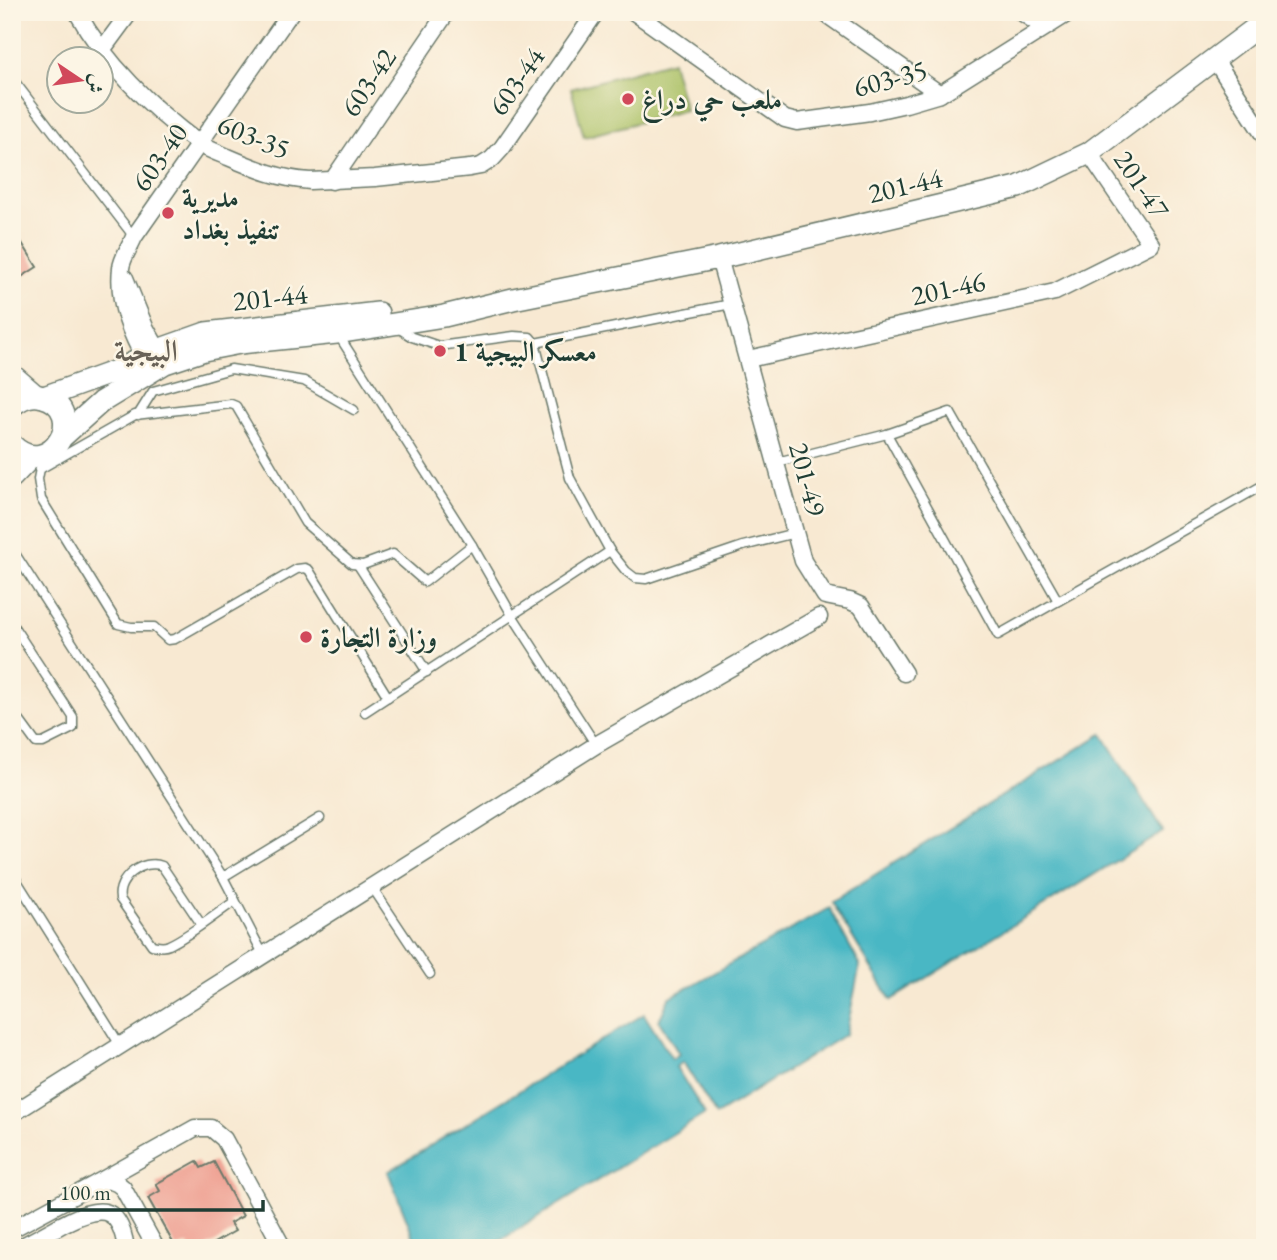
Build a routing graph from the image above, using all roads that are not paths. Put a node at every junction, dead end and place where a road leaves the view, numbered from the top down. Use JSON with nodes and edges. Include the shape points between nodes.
{"nodes":[{"id":1,"x":77,"y":12,"type":"edge"},
{"id":2,"x":130,"y":12,"type":"edge"},
{"id":3,"x":291,"y":12,"type":"edge"},
{"id":4,"x":447,"y":12,"type":"edge"},
{"id":5,"x":596,"y":12,"type":"edge"},
{"id":6,"x":634,"y":12,"type":"edge"},
{"id":7,"x":822,"y":12,"type":"edge"},
{"id":8,"x":1021,"y":12,"type":"edge"},
{"id":9,"x":1070,"y":12,"type":"edge"},
{"id":10,"x":1265,"y":21,"type":"edge"},
{"id":11,"x":1044,"y":27,"type":"junction"},
{"id":12,"x":99,"y":46,"type":"edge"},
{"id":13,"x":105,"y":46,"type":"edge"},
{"id":14,"x":1214,"y":60,"type":"junction"},
{"id":15,"x":116,"y":66,"type":"edge"},
{"id":16,"x":12,"y":78,"type":"edge"},
{"id":17,"x":940,"y":94,"type":"junction"},
{"id":18,"x":1265,"y":137,"type":"edge"},
{"id":19,"x":200,"y":145,"type":"junction"},
{"id":20,"x":1089,"y":153,"type":"junction"},
{"id":21,"x":470,"y":169,"type":"joint"},
{"id":22,"x":332,"y":181,"type":"junction"},
{"id":23,"x":134,"y":237,"type":"junction"},
{"id":24,"x":1151,"y":244,"type":"joint"},
{"id":25,"x":719,"y":258,"type":"junction"},
{"id":26,"x":513,"y":299,"type":"junction"},
{"id":27,"x":733,"y":304,"type":"junction"},
{"id":28,"x":393,"y":324,"type":"junction"},
{"id":29,"x":337,"y":333,"type":"junction"},
{"id":30,"x":535,"y":343,"type":"junction"},
{"id":31,"x":748,"y":359,"type":"junction"},
{"id":32,"x":154,"y":361,"type":"junction"},
{"id":33,"x":12,"y":375,"type":"edge"},
{"id":34,"x":39,"y":396,"type":"junction"},
{"id":35,"x":12,"y":406,"type":"edge"},
{"id":36,"x":354,"y":410,"type":"dead end"},
{"id":37,"x":138,"y":415,"type":"junction"},
{"id":38,"x":887,"y":434,"type":"junction"},
{"id":39,"x":63,"y":436,"type":"junction"},
{"id":40,"x":12,"y":445,"type":"edge"},
{"id":41,"x":38,"y":460,"type":"junction"},
{"id":42,"x":777,"y":462,"type":"junction"},
{"id":43,"x":12,"y":477,"type":"edge"},
{"id":44,"x":1265,"y":484,"type":"edge"},
{"id":45,"x":796,"y":532,"type":"junction"},
{"id":46,"x":472,"y":545,"type":"junction"},
{"id":47,"x":12,"y":549,"type":"edge"},
{"id":48,"x":610,"y":551,"type":"junction"},
{"id":49,"x":358,"y":565,"type":"junction"},
{"id":50,"x":1058,"y":601,"type":"junction"},
{"id":51,"x":512,"y":615,"type":"junction"},
{"id":52,"x":819,"y":617,"type":"dead end"},
{"id":53,"x":12,"y":624,"type":"edge"},
{"id":54,"x":427,"y":672,"type":"junction"},
{"id":55,"x":904,"y":673,"type":"dead end"},
{"id":56,"x":388,"y":697,"type":"junction"},
{"id":57,"x":12,"y":710,"type":"edge"},
{"id":58,"x":366,"y":712,"type":"dead end"},
{"id":59,"x":596,"y":745,"type":"junction"},
{"id":60,"x":320,"y":818,"type":"dead end"},
{"id":61,"x":12,"y":873,"type":"edge"},
{"id":62,"x":223,"y":877,"type":"junction"},
{"id":63,"x":372,"y":887,"type":"junction"},
{"id":64,"x":235,"y":901,"type":"junction"},
{"id":65,"x":201,"y":924,"type":"junction"},
{"id":66,"x":264,"y":956,"type":"junction"},
{"id":67,"x":430,"y":974,"type":"dead end"},
{"id":68,"x":120,"y":1045,"type":"junction"},
{"id":69,"x":12,"y":1114,"type":"edge"},
{"id":70,"x":97,"y":1183,"type":"junction"},
{"id":71,"x":12,"y":1229,"type":"edge"},
{"id":72,"x":19,"y":1248,"type":"edge"},
{"id":73,"x":126,"y":1248,"type":"edge"},
{"id":74,"x":156,"y":1248,"type":"edge"},
{"id":75,"x":283,"y":1248,"type":"edge"}],
"edges":[{"from":1,"to":12,"type":"street","name":"603-35"},
{"from":2,"to":13,"type":"street"},
{"from":3,"to":19,"type":"street","name":"603-40"},
{"from":4,"to":22,"type":"street","name":"603-42"},
{"from":5,"to":21,"type":"street","name":"603-44","via":[[502,148],[492,159]]},
{"from":6,"to":17,"type":"street","name":"603-35","via":[[785,119],[810,122]]},
{"from":7,"to":17,"type":"street"},
{"from":8,"to":11,"type":"street"},
{"from":9,"to":11,"type":"street","name":"603-35"},
{"from":10,"to":14,"type":"street","name":"201-44"},
{"from":11,"to":17,"type":"street","name":"603-35"},
{"from":14,"to":18,"type":"street"},
{"from":14,"to":20,"type":"street","name":"201-44"},
{"from":15,"to":19,"type":"street","name":"603-35","via":[[148,101]]},
{"from":16,"to":23,"type":"lane"},
{"from":19,"to":22,"type":"street","name":"603-35","via":[[275,176]]},
{"from":19,"to":23,"type":"street","name":"603-40"},
{"from":20,"to":24,"type":"street","name":"201-47"},
{"from":20,"to":25,"type":"street","name":"201-44","via":[[1018,187]]},
{"from":21,"to":22,"type":"street","name":"603-35"},
{"from":23,"to":32,"type":"street","name":"603-40","via":[[121,266]]},
{"from":24,"to":31,"type":"street","name":"201-46","via":[[1055,292]]},
{"from":25,"to":26,"type":"street","name":"201-44"},
{"from":25,"to":27,"type":"street","name":"201-49"},
{"from":26,"to":28,"type":"street","name":"201-44"},
{"from":26,"to":32,"type":"street","name":"201-44","via":[[206,333]]},
{"from":27,"to":30,"type":"lane"},
{"from":27,"to":31,"type":"street","name":"201-49"},
{"from":28,"to":29,"type":"street","name":"201-44"},
{"from":28,"to":30,"type":"lane","via":[[412,337],[439,346],[514,336],[530,337]]},
{"from":29,"to":32,"type":"street","name":"201-44","via":[[240,343]]},
{"from":29,"to":46,"type":"lane"},
{"from":30,"to":48,"type":"lane","via":[[570,478]]},
{"from":31,"to":42,"type":"street","name":"201-49"},
{"from":32,"to":34,"type":"street","name":"201-44"},
{"from":32,"to":39,"type":"street","name":"201-44"},
{"from":33,"to":34,"type":"street"},
{"from":34,"to":35,"type":"street","name":"201-44","via":[[22,398]]},
{"from":34,"to":39,"type":"street","via":[[62,412]]},
{"from":36,"to":37,"type":"lane","via":[[304,381],[231,369],[153,391]]},
{"from":37,"to":41,"type":"lane"},
{"from":37,"to":49,"type":"lane","via":[[236,406],[305,523],[348,562]]},
{"from":38,"to":42,"type":"lane"},
{"from":38,"to":50,"type":"lane","via":[[950,412]]},
{"from":38,"to":50,"type":"lane","via":[[998,635]]},
{"from":39,"to":41,"type":"street","name":"201-44"},
{"from":40,"to":41,"type":"street"},
{"from":41,"to":43,"type":"street","name":"201-44"},
{"from":41,"to":56,"type":"lane","via":[[38,489],[46,509],[120,626],[154,627],[168,640],[175,639],[304,568]]},
{"from":42,"to":45,"type":"street","name":"201-49"},
{"from":44,"to":50,"type":"lane"},
{"from":45,"to":48,"type":"lane","via":[[646,579],[626,571]]},
{"from":45,"to":55,"type":"street","name":"201-49","via":[[803,561],[825,596],[861,606]]},
{"from":46,"to":49,"type":"lane","via":[[428,582],[393,555]]},
{"from":46,"to":51,"type":"lane"},
{"from":47,"to":62,"type":"lane"},
{"from":48,"to":51,"type":"lane"},
{"from":49,"to":54,"type":"lane"},
{"from":51,"to":54,"type":"lane"},
{"from":51,"to":59,"type":"lane"},
{"from":52,"to":59,"type":"street"},
{"from":53,"to":57,"type":"lane","via":[[73,717],[73,728],[36,743]]},
{"from":54,"to":56,"type":"lane"},
{"from":56,"to":58,"type":"lane"},
{"from":59,"to":63,"type":"street"},
{"from":60,"to":62,"type":"lane"},
{"from":61,"to":68,"type":"lane"},
{"from":62,"to":64,"type":"lane"},
{"from":63,"to":66,"type":"street"},
{"from":63,"to":67,"type":"lane"},
{"from":64,"to":65,"type":"lane"},
{"from":64,"to":66,"type":"lane"},
{"from":65,"to":65,"type":"lane","via":[[168,946],[152,945],[118,890],[123,880],[146,864],[156,863]]},
{"from":66,"to":68,"type":"street"},
{"from":68,"to":69,"type":"street"},
{"from":70,"to":71,"type":"street"},
{"from":70,"to":74,"type":"street","via":[[112,1181],[123,1188]]},
{"from":70,"to":75,"type":"street","via":[[195,1128],[211,1128],[224,1139]]},
{"from":72,"to":73,"type":"street","via":[[92,1210],[110,1213],[120,1224]]}]}
